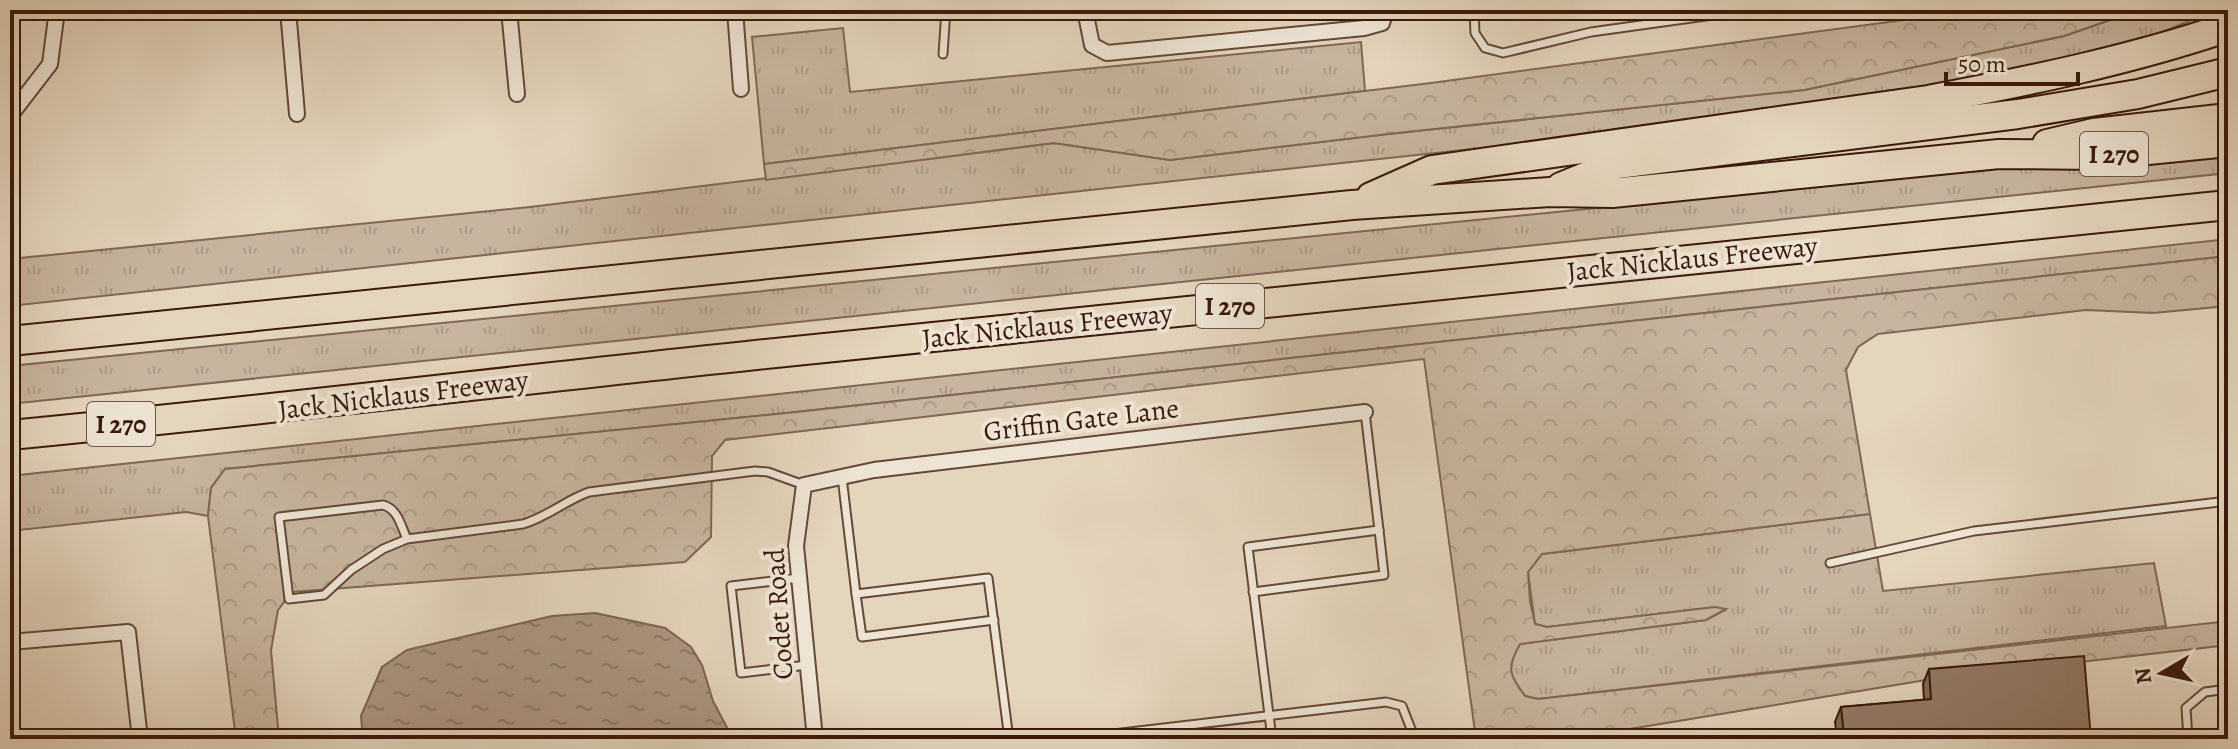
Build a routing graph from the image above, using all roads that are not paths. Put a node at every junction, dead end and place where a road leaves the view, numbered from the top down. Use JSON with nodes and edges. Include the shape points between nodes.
{"nodes":[{"id":1,"x":57,"y":10,"type":"edge"},
{"id":2,"x":288,"y":10,"type":"edge"},
{"id":3,"x":509,"y":10,"type":"edge"},
{"id":4,"x":735,"y":10,"type":"edge"},
{"id":5,"x":946,"y":10,"type":"edge"},
{"id":6,"x":1085,"y":10,"type":"edge"},
{"id":7,"x":1474,"y":10,"type":"edge"},
{"id":8,"x":1749,"y":10,"type":"edge"},
{"id":9,"x":1384,"y":17,"type":"edge"},
{"id":10,"x":2228,"y":27,"type":"edge"},
{"id":11,"x":943,"y":54,"type":"dead end"},
{"id":12,"x":2228,"y":72,"type":"edge"},
{"id":13,"x":741,"y":89,"type":"dead end"},
{"id":14,"x":517,"y":94,"type":"dead end"},
{"id":15,"x":297,"y":114,"type":"dead end"},
{"id":16,"x":10,"y":116,"type":"edge"},
{"id":17,"x":2228,"y":118,"type":"edge"},
{"id":18,"x":2228,"y":142,"type":"edge"},
{"id":19,"x":1999,"y":154,"type":"junction"},
{"id":20,"x":1550,"y":192,"type":"junction"},
{"id":21,"x":1352,"y":205,"type":"junction"},
{"id":22,"x":2228,"y":205,"type":"edge"},
{"id":23,"x":10,"y":341,"type":"edge"},
{"id":24,"x":1365,"y":412,"type":"joint"},
{"id":25,"x":10,"y":435,"type":"edge"},
{"id":26,"x":842,"y":477,"type":"junction"},
{"id":27,"x":804,"y":485,"type":"junction"},
{"id":28,"x":2228,"y":501,"type":"edge"},
{"id":29,"x":1379,"y":530,"type":"junction"},
{"id":30,"x":407,"y":539,"type":"junction"},
{"id":31,"x":1830,"y":563,"type":"dead end"},
{"id":32,"x":799,"y":578,"type":"junction"},
{"id":33,"x":1253,"y":592,"type":"junction"},
{"id":34,"x":856,"y":594,"type":"junction"},
{"id":35,"x":994,"y":620,"type":"junction"},
{"id":36,"x":10,"y":642,"type":"edge"},
{"id":37,"x":807,"y":665,"type":"junction"},
{"id":38,"x":2228,"y":689,"type":"edge"},
{"id":39,"x":1269,"y":716,"type":"junction"},
{"id":40,"x":140,"y":739,"type":"edge"},
{"id":41,"x":815,"y":739,"type":"edge"},
{"id":42,"x":1009,"y":739,"type":"edge"},
{"id":43,"x":1070,"y":739,"type":"edge"},
{"id":44,"x":1272,"y":739,"type":"edge"},
{"id":45,"x":1409,"y":739,"type":"edge"},
{"id":46,"x":2188,"y":739,"type":"edge"}],
"edges":[{"from":1,"to":16,"type":"street","via":[[50,64]]},
{"from":2,"to":15,"type":"street"},
{"from":3,"to":14,"type":"street"},
{"from":4,"to":13,"type":"street"},
{"from":5,"to":11,"type":"lane"},
{"from":6,"to":9,"type":"street","via":[[1092,45],[1107,53],[1364,28]]},
{"from":7,"to":8,"type":"lane","via":[[1475,33],[1485,48],[1503,53],[1591,32]]},
{"from":10,"to":21,"type":"highway","via":[[2095,64],[1928,100],[1432,170]]},
{"from":12,"to":20,"type":"highway","via":[[2018,114],[1617,164]]},
{"from":17,"to":19,"type":"highway","via":[[2094,133]]},
{"from":18,"to":19,"type":"highway","number":"I 270","via":[[2098,155]]},
{"from":19,"to":20,"type":"highway","number":"I 270","via":[[1612,193]]},
{"from":20,"to":21,"type":"highway","number":"I 270"},
{"from":21,"to":23,"type":"highway","number":"I 270"},
{"from":22,"to":25,"type":"highway","name":"Jack Nicklaus Freeway","number":"I 270"},
{"from":24,"to":26,"type":"street","name":"Griffin Gate Lane"},
{"from":24,"to":29,"type":"lane"},
{"from":26,"to":27,"type":"street","name":"Griffin Gate Lane"},
{"from":26,"to":34,"type":"lane"},
{"from":27,"to":30,"type":"lane","via":[[755,471],[589,492],[523,524]]},
{"from":27,"to":32,"type":"street","name":"Codet Road","via":[[796,546]]},
{"from":28,"to":31,"type":"lane","via":[[1974,531]]},
{"from":29,"to":33,"type":"lane","via":[[1248,547]]},
{"from":29,"to":33,"type":"lane","via":[[1384,575]]},
{"from":30,"to":30,"type":"lane","via":[[351,570],[324,595],[289,599],[279,517],[383,505],[396,514]]},
{"from":32,"to":37,"type":"street","name":"Codet Road"},
{"from":32,"to":37,"type":"lane","via":[[731,586],[741,673]]},
{"from":33,"to":39,"type":"lane"},
{"from":34,"to":35,"type":"lane","via":[[988,578]]},
{"from":34,"to":35,"type":"lane","via":[[862,637]]},
{"from":35,"to":42,"type":"lane"},
{"from":36,"to":40,"type":"street","via":[[128,632]]},
{"from":37,"to":41,"type":"street","name":"Codet Road"},
{"from":38,"to":46,"type":"lane","via":[[2205,692],[2186,708]]},
{"from":39,"to":43,"type":"lane"},
{"from":39,"to":44,"type":"lane"},
{"from":39,"to":45,"type":"lane","via":[[1386,702],[1402,706],[1411,729]]}]}
